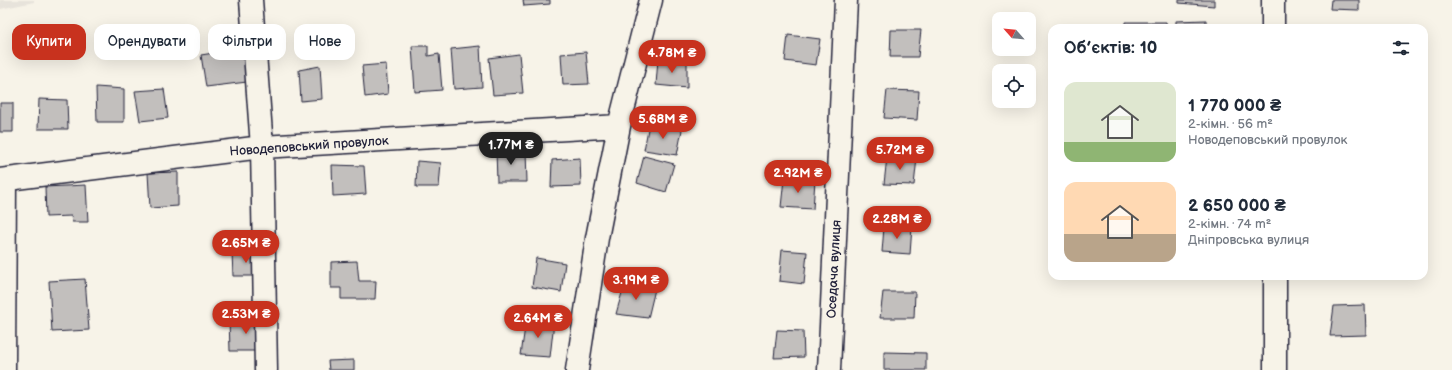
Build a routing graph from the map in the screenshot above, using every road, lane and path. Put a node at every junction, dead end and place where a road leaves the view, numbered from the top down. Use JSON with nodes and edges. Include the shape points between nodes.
{"nodes":[{"id":1,"x":251,"y":0,"type":"edge"},
{"id":2,"x":651,"y":0,"type":"edge"},
{"id":3,"x":846,"y":0,"type":"edge"},
{"id":4,"x":1273,"y":0,"type":"edge"},
{"id":5,"x":1273,"y":24,"type":"edge"},
{"id":6,"x":619,"y":126,"type":"junction"},
{"id":7,"x":262,"y":146,"type":"junction"},
{"id":8,"x":2,"y":180,"type":"edge"},
{"id":9,"x":1275,"y":280,"type":"edge"},
{"id":10,"x":4,"y":370,"type":"edge"},
{"id":11,"x":266,"y":370,"type":"edge"},
{"id":12,"x":577,"y":370,"type":"edge"},
{"id":13,"x":828,"y":370,"type":"edge"},
{"id":14,"x":1275,"y":370,"type":"edge"}],
"edges":[{"from":1,"to":7,"type":"street"},
{"from":2,"to":6,"type":"street"},
{"from":3,"to":13,"type":"street","name":"Оседача вулиця"},
{"from":4,"to":5,"type":"street"},
{"from":6,"to":7,"type":"street","name":"Новодеповський провулок"},
{"from":6,"to":12,"type":"street","via":[[597,238]]},
{"from":7,"to":8,"type":"street","name":"Новодеповський провулок"},
{"from":7,"to":11,"type":"street"},
{"from":8,"to":10,"type":"street"},
{"from":9,"to":14,"type":"street"}]}
